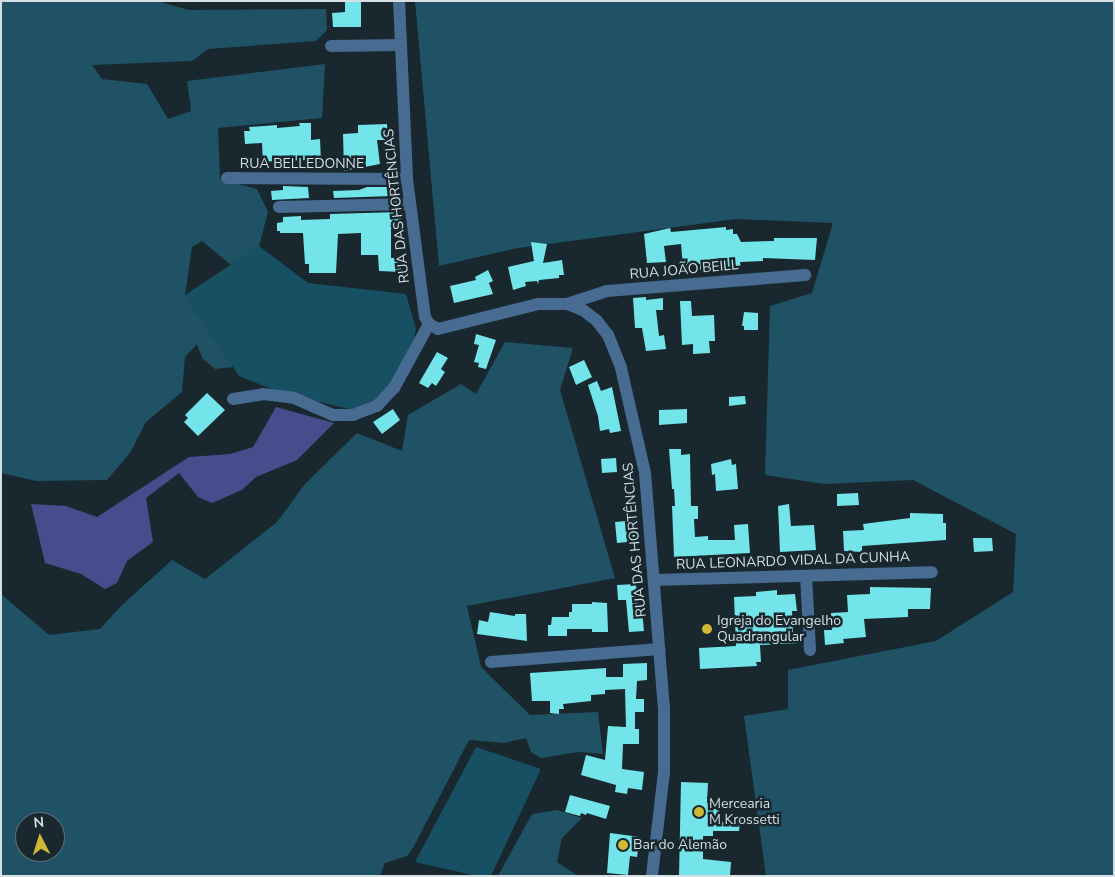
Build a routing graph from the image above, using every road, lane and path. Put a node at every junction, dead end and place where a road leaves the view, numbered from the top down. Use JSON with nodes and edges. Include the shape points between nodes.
{"nodes":[{"id":1,"x":399,"y":1,"type":"edge"},
{"id":2,"x":400,"y":45,"type":"junction"},
{"id":3,"x":331,"y":46,"type":"dead end"},
{"id":4,"x":227,"y":178,"type":"dead end"},
{"id":5,"x":407,"y":178,"type":"junction"},
{"id":6,"x":410,"y":204,"type":"junction"},
{"id":7,"x":279,"y":206,"type":"dead end"},
{"id":8,"x":805,"y":275,"type":"dead end"},
{"id":9,"x":567,"y":304,"type":"junction"},
{"id":10,"x":430,"y":324,"type":"junction"},
{"id":11,"x":233,"y":399,"type":"dead end"},
{"id":12,"x":932,"y":572,"type":"dead end"},
{"id":13,"x":806,"y":576,"type":"junction"},
{"id":14,"x":654,"y":580,"type":"junction"},
{"id":15,"x":659,"y":649,"type":"junction"},
{"id":16,"x":810,"y":650,"type":"dead end"},
{"id":17,"x":490,"y":662,"type":"dead end"},
{"id":18,"x":652,"y":876,"type":"edge"}],
"edges":[{"from":1,"to":2,"type":"street","name":"RUA DAS HORTÊNCIAS"},
{"from":2,"to":3,"type":"street"},
{"from":2,"to":5,"type":"street","name":"RUA DAS HORTÊNCIAS"},
{"from":4,"to":5,"type":"street","name":"RUA BELLEDONNE"},
{"from":5,"to":6,"type":"street","name":"RUA DAS HORTÊNCIAS"},
{"from":6,"to":7,"type":"street"},
{"from":6,"to":10,"type":"street","name":"RUA DAS HORTÊNCIAS","via":[[423,307]]},
{"from":8,"to":9,"type":"street","name":"RUA JOÃO BEILL","via":[[607,291]]},
{"from":9,"to":10,"type":"street","name":"RUA DAS HORTÊNCIAS","via":[[538,304],[448,328],[438,329]]},
{"from":9,"to":14,"type":"street","name":"RUA DAS HORTÊNCIAS","via":[[583,310],[596,321],[608,335],[617,355],[643,459]]},
{"from":10,"to":11,"type":"street","via":[[394,388],[377,406],[353,414],[333,414],[294,398],[263,394]]},
{"from":12,"to":13,"type":"street","name":"RUA LEONARDO VIDAL DA CUNHA"},
{"from":13,"to":14,"type":"street","name":"RUA LEONARDO VIDAL DA CUNHA"},
{"from":13,"to":16,"type":"street"},
{"from":14,"to":15,"type":"street","name":"RUA DAS HORTÊNCIAS"},
{"from":15,"to":17,"type":"street"},
{"from":15,"to":18,"type":"street","name":"RUA DAS HORTÊNCIAS","via":[[665,754]]}]}
